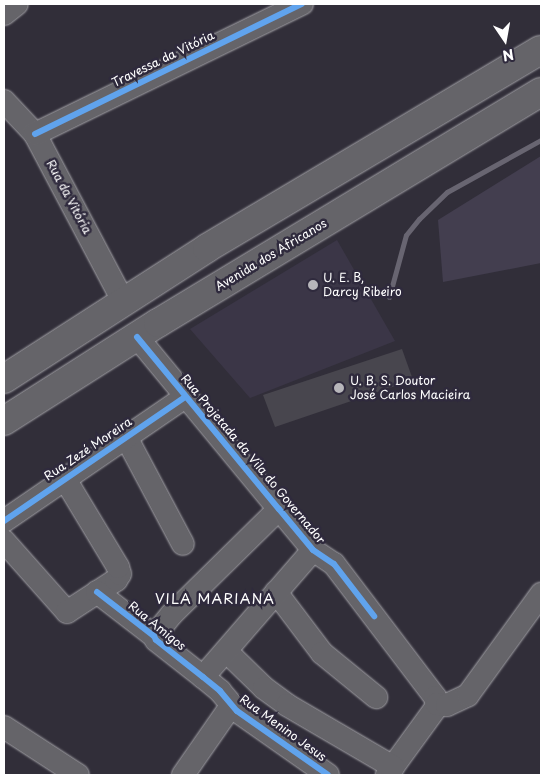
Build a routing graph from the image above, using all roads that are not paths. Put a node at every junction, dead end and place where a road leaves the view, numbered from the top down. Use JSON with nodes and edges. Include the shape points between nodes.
{"nodes":[{"id":1,"x":17,"y":4,"type":"edge"},
{"id":2,"x":302,"y":4,"type":"edge"},
{"id":3,"x":4,"y":14,"type":"edge"},
{"id":4,"x":541,"y":50,"type":"edge"},
{"id":5,"x":541,"y":92,"type":"edge"},
{"id":6,"x":456,"y":100,"type":"junction"},
{"id":7,"x":4,"y":101,"type":"edge"},
{"id":8,"x":35,"y":134,"type":"junction"},
{"id":9,"x":378,"y":191,"type":"junction"},
{"id":10,"x":207,"y":248,"type":"junction"},
{"id":11,"x":123,"y":301,"type":"junction"},
{"id":12,"x":148,"y":330,"type":"junction"},
{"id":13,"x":4,"y":378,"type":"edge"},
{"id":14,"x":185,"y":397,"type":"junction"},
{"id":15,"x":4,"y":421,"type":"edge"},
{"id":16,"x":126,"y":437,"type":"junction"},
{"id":17,"x":65,"y":479,"type":"junction"},
{"id":18,"x":278,"y":509,"type":"junction"},
{"id":19,"x":4,"y":521,"type":"edge"},
{"id":20,"x":4,"y":542,"type":"edge"},
{"id":21,"x":183,"y":544,"type":"dead end"},
{"id":22,"x":314,"y":550,"type":"junction"},
{"id":23,"x":97,"y":592,"type":"junction"},
{"id":24,"x":276,"y":592,"type":"junction"},
{"id":25,"x":541,"y":594,"type":"edge"},
{"id":26,"x":154,"y":636,"type":"junction"},
{"id":27,"x":226,"y":651,"type":"junction"},
{"id":28,"x":203,"y":678,"type":"junction"},
{"id":29,"x":376,"y":697,"type":"dead end"},
{"id":30,"x":437,"y":704,"type":"junction"},
{"id":31,"x":231,"y":706,"type":"junction"},
{"id":32,"x":4,"y":727,"type":"edge"},
{"id":33,"x":390,"y":771,"type":"edge"},
{"id":34,"x":78,"y":775,"type":"edge"},
{"id":35,"x":183,"y":775,"type":"edge"},
{"id":36,"x":328,"y":775,"type":"edge"}],
"edges":[{"from":1,"to":3,"type":"street"},
{"from":2,"to":8,"type":"street","name":"Travessa da Vitória"},
{"from":4,"to":6,"type":"main road"},
{"from":5,"to":9,"type":"main road","name":"Avenida dos Africanos"},
{"from":6,"to":9,"type":"main road","via":[[444,116],[374,158],[369,176]]},
{"from":6,"to":10,"type":"main road"},
{"from":7,"to":8,"type":"street","name":"Rua da Vitória"},
{"from":8,"to":11,"type":"street","name":"Rua da Vitória"},
{"from":9,"to":12,"type":"main road","name":"Avenida dos Africanos"},
{"from":10,"to":11,"type":"main road"},
{"from":10,"to":12,"type":"main road","via":[[152,298]]},
{"from":11,"to":13,"type":"main road"},
{"from":12,"to":14,"type":"street","name":"Rua Projetada da Vila do Governador"},
{"from":12,"to":15,"type":"main road","name":"Avenida dos Africanos"},
{"from":14,"to":16,"type":"street","name":"Rua Zezé Moreira"},
{"from":14,"to":18,"type":"street","name":"Rua Projetada da Vila do Governador"},
{"from":16,"to":17,"type":"street","name":"Rua Zezé Moreira"},
{"from":16,"to":21,"type":"street"},
{"from":17,"to":19,"type":"street","name":"Rua Zezé Moreira"},
{"from":17,"to":23,"type":"street","via":[[114,558],[120,574]]},
{"from":18,"to":22,"type":"street","name":"Rua Projetada da Vila do Governador"},
{"from":18,"to":26,"type":"street"},
{"from":20,"to":23,"type":"street","via":[[68,612]]},
{"from":22,"to":24,"type":"street"},
{"from":22,"to":30,"type":"street","name":"Rua Projetada da Vila do Governador","via":[[334,564]]},
{"from":23,"to":26,"type":"street","name":"Rua Amigos"},
{"from":24,"to":27,"type":"street"},
{"from":24,"to":29,"type":"street","via":[[322,653]]},
{"from":25,"to":30,"type":"street","via":[[468,695],[447,705]]},
{"from":26,"to":28,"type":"street","name":"Rua Amigos"},
{"from":27,"to":28,"type":"street"},
{"from":27,"to":33,"type":"street","via":[[264,688],[287,705]]},
{"from":28,"to":31,"type":"street","name":"Rua Menino Jesus","via":[[220,691]]},
{"from":30,"to":33,"type":"street"},
{"from":31,"to":35,"type":"street"},
{"from":31,"to":36,"type":"street","name":"Rua Menino Jesus"},
{"from":32,"to":34,"type":"street"}]}
